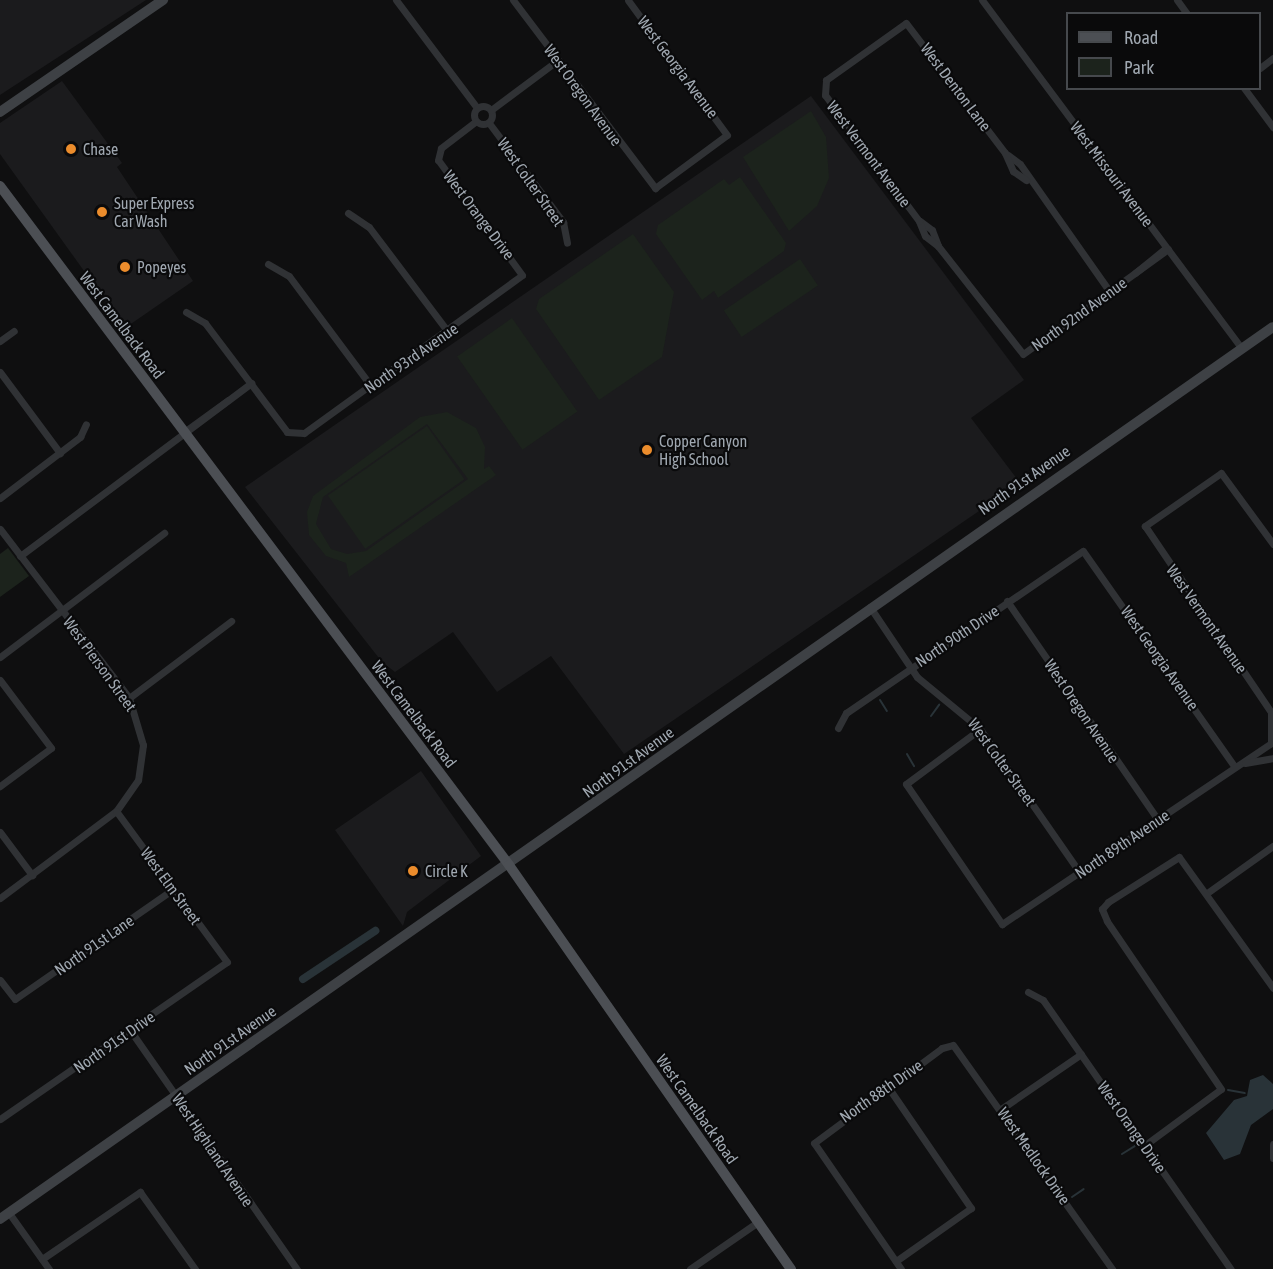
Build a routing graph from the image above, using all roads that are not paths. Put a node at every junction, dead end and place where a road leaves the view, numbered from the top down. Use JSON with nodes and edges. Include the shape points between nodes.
{"nodes":[{"id":1,"x":163,"y":0,"type":"edge"},
{"id":2,"x":396,"y":0,"type":"edge"},
{"id":3,"x":513,"y":0,"type":"edge"},
{"id":4,"x":628,"y":0,"type":"edge"},
{"id":5,"x":982,"y":0,"type":"edge"},
{"id":6,"x":1273,"y":58,"type":"edge"},
{"id":7,"x":558,"y":60,"type":"junction"},
{"id":8,"x":1261,"y":67,"type":"edge"},
{"id":9,"x":821,"y":86,"type":"joint"},
{"id":10,"x":1245,"y":90,"type":"edge"},
{"id":11,"x":477,"y":108,"type":"junction"},
{"id":12,"x":491,"y":110,"type":"junction"},
{"id":13,"x":0,"y":112,"type":"edge"},
{"id":14,"x":476,"y":121,"type":"junction"},
{"id":15,"x":489,"y":123,"type":"junction"},
{"id":16,"x":1273,"y":128,"type":"edge"},
{"id":17,"x":0,"y":186,"type":"edge"},
{"id":18,"x":655,"y":188,"type":"joint"},
{"id":19,"x":348,"y":213,"type":"dead end"},
{"id":20,"x":567,"y":243,"type":"dead end"},
{"id":21,"x":1168,"y":249,"type":"junction"},
{"id":22,"x":268,"y":264,"type":"dead end"},
{"id":23,"x":522,"y":275,"type":"joint"},
{"id":24,"x":1110,"y":292,"type":"junction"},
{"id":25,"x":186,"y":312,"type":"dead end"},
{"id":26,"x":1273,"y":327,"type":"edge"},
{"id":27,"x":15,"y":331,"type":"dead end"},
{"id":28,"x":448,"y":332,"type":"junction"},
{"id":29,"x":0,"y":341,"type":"edge"},
{"id":30,"x":1242,"y":349,"type":"junction"},
{"id":31,"x":1023,"y":354,"type":"joint"},
{"id":32,"x":0,"y":372,"type":"edge"},
{"id":33,"x":250,"y":383,"type":"junction"},
{"id":34,"x":371,"y":386,"type":"junction"},
{"id":35,"x":86,"y":424,"type":"dead end"},
{"id":36,"x":185,"y":433,"type":"junction"},
{"id":37,"x":60,"y":453,"type":"junction"},
{"id":38,"x":0,"y":498,"type":"edge"},
{"id":39,"x":0,"y":529,"type":"edge"},
{"id":40,"x":164,"y":533,"type":"dead end"},
{"id":41,"x":1273,"y":544,"type":"edge"},
{"id":42,"x":1083,"y":551,"type":"joint"},
{"id":43,"x":20,"y":556,"type":"junction"},
{"id":44,"x":1007,"y":601,"type":"junction"},
{"id":45,"x":870,"y":606,"type":"junction"},
{"id":46,"x":61,"y":610,"type":"junction"},
{"id":47,"x":231,"y":621,"type":"dead end"},
{"id":48,"x":0,"y":657,"type":"edge"},
{"id":49,"x":910,"y":668,"type":"junction"},
{"id":50,"x":0,"y":680,"type":"edge"},
{"id":51,"x":129,"y":698,"type":"junction"},
{"id":52,"x":1272,"y":714,"type":"edge"},
{"id":53,"x":838,"y":728,"type":"dead end"},
{"id":54,"x":980,"y":729,"type":"junction"},
{"id":55,"x":1272,"y":742,"type":"edge"},
{"id":56,"x":1273,"y":758,"type":"edge"},
{"id":57,"x":1242,"y":763,"type":"junction"},
{"id":58,"x":1235,"y":767,"type":"junction"},
{"id":59,"x":0,"y":786,"type":"edge"},
{"id":60,"x":116,"y":811,"type":"junction"},
{"id":61,"x":1158,"y":820,"type":"junction"},
{"id":62,"x":0,"y":832,"type":"edge"},
{"id":63,"x":1273,"y":846,"type":"edge"},
{"id":64,"x":509,"y":865,"type":"junction"},
{"id":65,"x":1080,"y":873,"type":"junction"},
{"id":66,"x":32,"y":875,"type":"junction"},
{"id":67,"x":173,"y":889,"type":"junction"},
{"id":68,"x":1207,"y":893,"type":"junction"},
{"id":69,"x":0,"y":898,"type":"edge"},
{"id":70,"x":227,"y":962,"type":"joint"},
{"id":71,"x":0,"y":980,"type":"edge"},
{"id":72,"x":1273,"y":988,"type":"edge"},
{"id":73,"x":1028,"y":992,"type":"dead end"},
{"id":74,"x":130,"y":1030,"type":"junction"},
{"id":75,"x":953,"y":1046,"type":"joint"},
{"id":76,"x":1081,"y":1054,"type":"junction"},
{"id":77,"x":888,"y":1087,"type":"junction"},
{"id":78,"x":177,"y":1096,"type":"junction"},
{"id":79,"x":1001,"y":1109,"type":"junction"},
{"id":80,"x":0,"y":1119,"type":"edge"},
{"id":81,"x":1145,"y":1145,"type":"junction"},
{"id":82,"x":1271,"y":1146,"type":"edge"},
{"id":83,"x":1273,"y":1158,"type":"edge"},
{"id":84,"x":5,"y":1216,"type":"edge"},
{"id":85,"x":758,"y":1222,"type":"junction"},
{"id":86,"x":42,"y":1259,"type":"junction"},
{"id":87,"x":896,"y":1261,"type":"junction"},
{"id":88,"x":49,"y":1269,"type":"edge"},
{"id":89,"x":195,"y":1269,"type":"edge"},
{"id":90,"x":297,"y":1269,"type":"edge"},
{"id":91,"x":690,"y":1269,"type":"edge"},
{"id":92,"x":791,"y":1269,"type":"edge"},
{"id":93,"x":901,"y":1269,"type":"edge"},
{"id":94,"x":1112,"y":1269,"type":"edge"},
{"id":95,"x":1231,"y":1269,"type":"edge"}],
"edges":[{"from":1,"to":13,"type":"main road"},
{"from":2,"to":11,"type":"street"},
{"from":3,"to":7,"type":"street","name":"West Oregon Avenue"},
{"from":4,"to":18,"type":"street","name":"West Georgia Avenue","via":[[727,135]]},
{"from":5,"to":21,"type":"street","name":"West Missouri Avenue"},
{"from":6,"to":8,"type":"street"},
{"from":7,"to":12,"type":"street"},
{"from":7,"to":18,"type":"street","name":"West Oregon Avenue"},
{"from":9,"to":24,"type":"street","name":"West Denton Lane","via":[[906,23],[1005,153],[1013,171],[1026,180]]},
{"from":9,"to":31,"type":"street","name":"West Vermont Avenue","via":[[919,221],[925,236],[938,246]]},
{"from":10,"to":16,"type":"street"},
{"from":11,"to":12,"type":"street"},
{"from":11,"to":14,"type":"street"},
{"from":12,"to":15,"type":"street"},
{"from":14,"to":15,"type":"street"},
{"from":14,"to":23,"type":"street","name":"West Orange Drive","via":[[436,154]]},
{"from":15,"to":20,"type":"street","name":"West Colter Street","via":[[563,222]]},
{"from":17,"to":36,"type":"main road","name":"West Camelback Road"},
{"from":19,"to":28,"type":"street","via":[[369,227]]},
{"from":21,"to":24,"type":"street","name":"North 92nd Avenue"},
{"from":21,"to":30,"type":"street","name":"West Missouri Avenue"},
{"from":22,"to":34,"type":"street","via":[[289,276]]},
{"from":23,"to":28,"type":"street","name":"North 93rd Avenue"},
{"from":24,"to":31,"type":"street","name":"North 92nd Avenue"},
{"from":25,"to":33,"type":"street","via":[[205,323]]},
{"from":26,"to":30,"type":"main road","name":"North 91st Avenue"},
{"from":27,"to":29,"type":"street"},
{"from":28,"to":34,"type":"street","name":"North 93rd Avenue"},
{"from":30,"to":45,"type":"main road","name":"North 91st Avenue"},
{"from":32,"to":37,"type":"street"},
{"from":33,"to":34,"type":"street","name":"North 93rd Avenue","via":[[295,436]]},
{"from":33,"to":36,"type":"street"},
{"from":35,"to":37,"type":"street","via":[[80,437]]},
{"from":36,"to":43,"type":"street"},
{"from":36,"to":64,"type":"main road","name":"West Camelback Road"},
{"from":37,"to":38,"type":"street"},
{"from":39,"to":43,"type":"street","name":"West Pierson Street"},
{"from":40,"to":46,"type":"street"},
{"from":41,"to":52,"type":"street","name":"West Vermont Avenue","via":[[1221,473],[1145,526]]},
{"from":42,"to":44,"type":"street","name":"North 90th Drive"},
{"from":42,"to":58,"type":"street","name":"West Georgia Avenue"},
{"from":43,"to":46,"type":"street","name":"West Pierson Street"},
{"from":44,"to":49,"type":"street","name":"North 90th Drive"},
{"from":44,"to":61,"type":"street","name":"West Oregon Avenue"},
{"from":45,"to":49,"type":"street","name":"West Colter Street"},
{"from":45,"to":64,"type":"main road","name":"North 91st Avenue"},
{"from":46,"to":48,"type":"street"},
{"from":46,"to":51,"type":"street","name":"West Pierson Street"},
{"from":47,"to":51,"type":"street"},
{"from":49,"to":53,"type":"street","name":"North 90th Drive","via":[[846,713]]},
{"from":49,"to":54,"type":"street","name":"West Colter Street"},
{"from":50,"to":59,"type":"street","via":[[51,748]]},
{"from":51,"to":60,"type":"street","name":"West Pierson Street","via":[[143,745],[138,780]]},
{"from":52,"to":55,"type":"street","name":"West Vermont Avenue"},
{"from":54,"to":65,"type":"street","name":"West Colter Street"},
{"from":54,"to":65,"type":"street","name":"North 89th Avenue","via":[[906,784],[1002,924]]},
{"from":55,"to":56,"type":"street","name":"West Vermont Avenue"},
{"from":55,"to":57,"type":"street","name":"North 89th Avenue"},
{"from":56,"to":57,"type":"street","name":"North 89th Avenue"},
{"from":57,"to":58,"type":"street","name":"North 89th Avenue"},
{"from":58,"to":61,"type":"street","name":"North 89th Avenue"},
{"from":60,"to":66,"type":"street"},
{"from":60,"to":67,"type":"street","name":"West Elm Street"},
{"from":61,"to":65,"type":"street","name":"North 89th Avenue"},
{"from":62,"to":66,"type":"street"},
{"from":63,"to":68,"type":"street"},
{"from":64,"to":78,"type":"main road","name":"North 91st Avenue"},
{"from":64,"to":85,"type":"main road","name":"West Camelback Road"},
{"from":66,"to":69,"type":"street"},
{"from":67,"to":70,"type":"street","name":"West Elm Street"},
{"from":67,"to":71,"type":"street","name":"North 91st Lane","via":[[15,999]]},
{"from":68,"to":72,"type":"street"},
{"from":68,"to":81,"type":"street","via":[[1179,857],[1102,909],[1221,1089]]},
{"from":70,"to":74,"type":"street","name":"North 91st Drive"},
{"from":73,"to":76,"type":"street","name":"West Orange Drive","via":[[1043,1000]]},
{"from":74,"to":78,"type":"street","name":"West Highland Avenue"},
{"from":74,"to":80,"type":"street","name":"North 91st Drive"},
{"from":75,"to":77,"type":"street","name":"North 88th Drive"},
{"from":75,"to":79,"type":"street","name":"West Medlock Drive"},
{"from":76,"to":79,"type":"street"},
{"from":76,"to":81,"type":"street","name":"West Orange Drive"},
{"from":77,"to":87,"type":"street","name":"North 88th Drive","via":[[814,1143]]},
{"from":77,"to":87,"type":"street","via":[[971,1208]]},
{"from":78,"to":84,"type":"main road","name":"North 91st Avenue"},
{"from":78,"to":90,"type":"street","name":"West Highland Avenue"},
{"from":79,"to":94,"type":"street","name":"West Medlock Drive"},
{"from":81,"to":95,"type":"street","name":"West Orange Drive"},
{"from":82,"to":83,"type":"street"},
{"from":84,"to":86,"type":"street"},
{"from":85,"to":91,"type":"street"},
{"from":85,"to":92,"type":"main road","name":"West Camelback Road"},
{"from":86,"to":88,"type":"street"},
{"from":86,"to":89,"type":"street","via":[[140,1192]]},
{"from":87,"to":93,"type":"street"}]}
